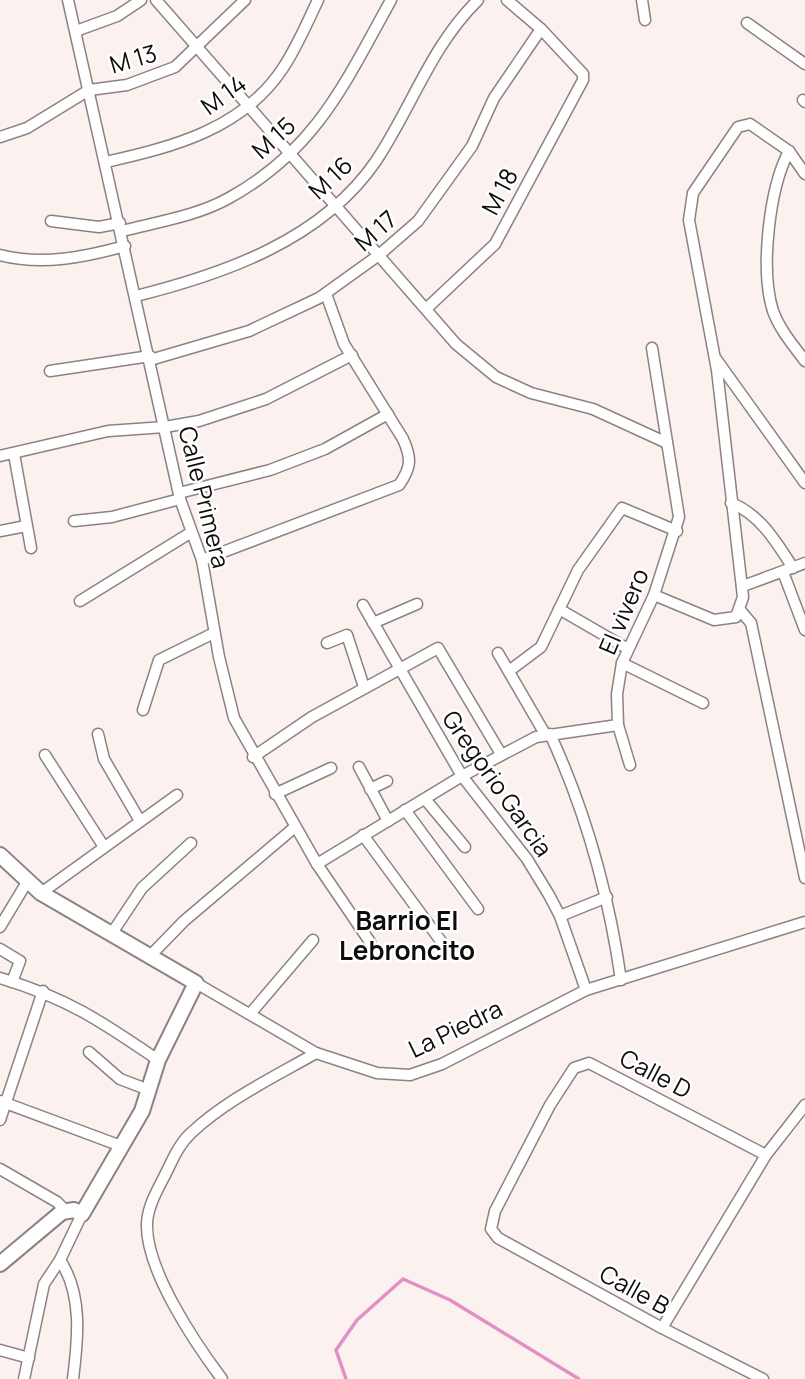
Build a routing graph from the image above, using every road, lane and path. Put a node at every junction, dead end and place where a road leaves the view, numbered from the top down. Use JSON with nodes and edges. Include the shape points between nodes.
{"nodes":[{"id":1,"x":68,"y":0,"type":"edge"},
{"id":2,"x":141,"y":0,"type":"edge"},
{"id":3,"x":156,"y":0,"type":"edge"},
{"id":4,"x":244,"y":0,"type":"edge"},
{"id":5,"x":318,"y":0,"type":"edge"},
{"id":6,"x":391,"y":0,"type":"edge"},
{"id":7,"x":478,"y":0,"type":"edge"},
{"id":8,"x":507,"y":0,"type":"edge"},
{"id":9,"x":642,"y":0,"type":"edge"},
{"id":10,"x":645,"y":20,"type":"dead end"},
{"id":11,"x":747,"y":23,"type":"dead end"},
{"id":12,"x":541,"y":29,"type":"junction"},
{"id":13,"x":76,"y":31,"type":"junction"},
{"id":14,"x":197,"y":47,"type":"junction"},
{"id":15,"x":805,"y":64,"type":"edge"},
{"id":16,"x":89,"y":90,"type":"junction"},
{"id":17,"x":250,"y":106,"type":"junction"},
{"id":18,"x":0,"y":137,"type":"edge"},
{"id":19,"x":789,"y":151,"type":"junction"},
{"id":20,"x":292,"y":155,"type":"junction"},
{"id":21,"x":106,"y":162,"type":"junction"},
{"id":22,"x":805,"y":174,"type":"edge"},
{"id":23,"x":335,"y":205,"type":"junction"},
{"id":24,"x":51,"y":221,"type":"dead end"},
{"id":25,"x":121,"y":227,"type":"junction"},
{"id":26,"x":125,"y":246,"type":"junction"},
{"id":27,"x":0,"y":255,"type":"edge"},
{"id":28,"x":379,"y":256,"type":"junction"},
{"id":29,"x":326,"y":294,"type":"junction"},
{"id":30,"x":136,"y":296,"type":"junction"},
{"id":31,"x":426,"y":309,"type":"junction"},
{"id":32,"x":652,"y":348,"type":"dead end"},
{"id":33,"x":352,"y":355,"type":"junction"},
{"id":34,"x":714,"y":357,"type":"junction"},
{"id":35,"x":150,"y":358,"type":"junction"},
{"id":36,"x":805,"y":361,"type":"edge"},
{"id":37,"x":50,"y":371,"type":"dead end"},
{"id":38,"x":388,"y":414,"type":"junction"},
{"id":39,"x":165,"y":427,"type":"junction"},
{"id":40,"x":667,"y":443,"type":"junction"},
{"id":41,"x":14,"y":454,"type":"junction"},
{"id":42,"x":0,"y":456,"type":"edge"},
{"id":43,"x":805,"y":483,"type":"edge"},
{"id":44,"x":180,"y":496,"type":"junction"},
{"id":45,"x":732,"y":503,"type":"junction"},
{"id":46,"x":74,"y":522,"type":"dead end"},
{"id":47,"x":26,"y":526,"type":"junction"},
{"id":48,"x":0,"y":531,"type":"edge"},
{"id":49,"x":677,"y":531,"type":"junction"},
{"id":50,"x":190,"y":533,"type":"junction"},
{"id":51,"x":31,"y":548,"type":"dead end"},
{"id":52,"x":202,"y":560,"type":"junction"},
{"id":53,"x":805,"y":563,"type":"edge"},
{"id":54,"x":788,"y":570,"type":"junction"},
{"id":55,"x":743,"y":586,"type":"junction"},
{"id":56,"x":654,"y":595,"type":"junction"},
{"id":57,"x":80,"y":601,"type":"dead end"},
{"id":58,"x":417,"y":604,"type":"dead end"},
{"id":59,"x":363,"y":605,"type":"dead end"},
{"id":60,"x":559,"y":609,"type":"junction"},
{"id":61,"x":740,"y":610,"type":"junction"},
{"id":62,"x":373,"y":623,"type":"junction"},
{"id":63,"x":805,"y":630,"type":"edge"},
{"id":64,"x":214,"y":633,"type":"junction"},
{"id":65,"x":327,"y":643,"type":"dead end"},
{"id":66,"x":628,"y":649,"type":"junction"},
{"id":67,"x":498,"y":653,"type":"dead end"},
{"id":68,"x":622,"y":663,"type":"junction"},
{"id":69,"x":398,"y":670,"type":"junction"},
{"id":70,"x":509,"y":671,"type":"junction"},
{"id":71,"x":364,"y":688,"type":"junction"},
{"id":72,"x":703,"y":703,"type":"dead end"},
{"id":73,"x":143,"y":709,"type":"dead end"},
{"id":74,"x":618,"y":725,"type":"junction"},
{"id":75,"x":98,"y":734,"type":"dead end"},
{"id":76,"x":547,"y":734,"type":"junction"},
{"id":77,"x":500,"y":754,"type":"junction"},
{"id":78,"x":45,"y":755,"type":"dead end"},
{"id":79,"x":253,"y":757,"type":"junction"},
{"id":80,"x":630,"y":765,"type":"dead end"},
{"id":81,"x":359,"y":767,"type":"dead end"},
{"id":82,"x":331,"y":768,"type":"dead end"},
{"id":83,"x":462,"y":776,"type":"junction"},
{"id":84,"x":387,"y":781,"type":"dead end"},
{"id":85,"x":370,"y":789,"type":"junction"},
{"id":86,"x":275,"y":794,"type":"junction"},
{"id":87,"x":177,"y":795,"type":"dead end"},
{"id":88,"x":425,"y":799,"type":"junction"},
{"id":89,"x":405,"y":810,"type":"junction"},
{"id":90,"x":140,"y":821,"type":"junction"},
{"id":91,"x":388,"y":821,"type":"junction"},
{"id":92,"x":295,"y":827,"type":"junction"},
{"id":93,"x":363,"y":835,"type":"junction"},
{"id":94,"x":191,"y":843,"type":"dead end"},
{"id":95,"x":104,"y":847,"type":"junction"},
{"id":96,"x":464,"y":847,"type":"dead end"},
{"id":97,"x":0,"y":855,"type":"edge"},
{"id":98,"x":317,"y":864,"type":"junction"},
{"id":99,"x":805,"y":878,"type":"edge"},
{"id":100,"x":27,"y":882,"type":"junction"},
{"id":101,"x":41,"y":892,"type":"junction"},
{"id":102,"x":607,"y":897,"type":"junction"},
{"id":103,"x":478,"y":909,"type":"dead end"},
{"id":104,"x":560,"y":916,"type":"junction"},
{"id":105,"x":805,"y":922,"type":"edge"},
{"id":106,"x":0,"y":927,"type":"edge"},
{"id":107,"x":112,"y":933,"type":"junction"},
{"id":108,"x":313,"y":940,"type":"dead end"},
{"id":109,"x":370,"y":942,"type":"dead end"},
{"id":110,"x":446,"y":948,"type":"dead end"},
{"id":111,"x":0,"y":949,"type":"edge"},
{"id":112,"x":150,"y":956,"type":"junction"},
{"id":113,"x":0,"y":978,"type":"edge"},
{"id":114,"x":621,"y":980,"type":"junction"},
{"id":115,"x":12,"y":982,"type":"junction"},
{"id":116,"x":196,"y":983,"type":"junction"},
{"id":117,"x":586,"y":990,"type":"junction"},
{"id":118,"x":43,"y":991,"type":"junction"},
{"id":119,"x":250,"y":1014,"type":"junction"},
{"id":120,"x":89,"y":1052,"type":"dead end"},
{"id":121,"x":316,"y":1053,"type":"junction"},
{"id":122,"x":158,"y":1060,"type":"junction"},
{"id":123,"x":149,"y":1090,"type":"junction"},
{"id":124,"x":4,"y":1102,"type":"edge"},
{"id":125,"x":805,"y":1105,"type":"edge"},
{"id":126,"x":0,"y":1120,"type":"edge"},
{"id":127,"x":121,"y":1146,"type":"junction"},
{"id":128,"x":766,"y":1155,"type":"junction"},
{"id":129,"x":0,"y":1169,"type":"edge"},
{"id":130,"x":66,"y":1211,"type":"junction"},
{"id":131,"x":82,"y":1214,"type":"junction"},
{"id":132,"x":491,"y":1229,"type":"joint"},
{"id":133,"x":1,"y":1261,"type":"edge"},
{"id":134,"x":60,"y":1261,"type":"junction"},
{"id":135,"x":662,"y":1328,"type":"junction"},
{"id":136,"x":0,"y":1350,"type":"edge"},
{"id":137,"x":29,"y":1358,"type":"junction"},
{"id":138,"x":24,"y":1379,"type":"edge"},
{"id":139,"x":73,"y":1379,"type":"edge"},
{"id":140,"x":222,"y":1379,"type":"edge"},
{"id":141,"x":764,"y":1379,"type":"edge"}],
"edges":[{"from":1,"to":13,"type":"street","name":"Calle Primera"},
{"from":2,"to":13,"type":"street","via":[[117,16]]},
{"from":3,"to":14,"type":"street"},
{"from":4,"to":14,"type":"street","name":"M 13"},
{"from":5,"to":17,"type":"street","name":"M 14","via":[[282,69]]},
{"from":6,"to":20,"type":"street","name":"M 15","via":[[348,80]]},
{"from":7,"to":23,"type":"street","name":"M 16","via":[[438,46],[375,162]]},
{"from":8,"to":12,"type":"street"},
{"from":9,"to":10,"type":"street"},
{"from":11,"to":15,"type":"street"},
{"from":12,"to":28,"type":"street","name":"M 17","via":[[494,98],[464,157],[418,221]]},
{"from":12,"to":31,"type":"street","name":"M 18","via":[[583,74],[583,80],[495,244]]},
{"from":13,"to":16,"type":"street","name":"Calle Primera"},
{"from":14,"to":16,"type":"street","name":"M 13","via":[[175,67],[127,85]]},
{"from":14,"to":17,"type":"street"},
{"from":16,"to":18,"type":"street","via":[[24,129]]},
{"from":16,"to":21,"type":"street","name":"Calle Primera"},
{"from":17,"to":20,"type":"street"},
{"from":17,"to":21,"type":"street","name":"M 14","via":[[200,136]]},
{"from":19,"to":22,"type":"street"},
{"from":19,"to":34,"type":"street","via":[[744,124],[693,193],[689,220]]},
{"from":19,"to":36,"type":"street","via":[[775,186],[767,265],[773,309]]},
{"from":20,"to":23,"type":"street"},
{"from":20,"to":25,"type":"street","name":"M 15","via":[[228,199],[194,212]]},
{"from":21,"to":25,"type":"street","name":"Calle Primera"},
{"from":23,"to":28,"type":"street"},
{"from":23,"to":30,"type":"street","name":"M 16","via":[[267,253],[195,281]]},
{"from":24,"to":25,"type":"street","name":"M 15"},
{"from":25,"to":26,"type":"street","name":"Calle Primera"},
{"from":26,"to":27,"type":"street","via":[[68,259]]},
{"from":26,"to":30,"type":"street","name":"Calle Primera"},
{"from":28,"to":29,"type":"street","name":"M 17"},
{"from":28,"to":31,"type":"street"},
{"from":29,"to":33,"type":"street"},
{"from":29,"to":35,"type":"street","name":"M 17","via":[[249,331]]},
{"from":30,"to":35,"type":"street","name":"Calle Primera"},
{"from":31,"to":40,"type":"street","via":[[456,344],[496,377],[531,393],[593,409]]},
{"from":32,"to":40,"type":"street","name":"El vivero"},
{"from":33,"to":38,"type":"street"},
{"from":33,"to":39,"type":"street","via":[[266,399]]},
{"from":34,"to":43,"type":"street"},
{"from":34,"to":45,"type":"street"},
{"from":35,"to":37,"type":"street","name":"M 17"},
{"from":35,"to":39,"type":"street","name":"Calle Primera"},
{"from":38,"to":44,"type":"street","via":[[325,449]]},
{"from":38,"to":52,"type":"street","via":[[410,453],[410,468],[399,485]]},
{"from":39,"to":41,"type":"street","via":[[108,430]]},
{"from":39,"to":44,"type":"street","name":"Calle Primera"},
{"from":40,"to":49,"type":"street","name":"El vivero","via":[[679,504]]},
{"from":41,"to":42,"type":"street"},
{"from":41,"to":47,"type":"street"},
{"from":44,"to":46,"type":"street","via":[[112,517]]},
{"from":44,"to":50,"type":"street","name":"Calle Primera"},
{"from":45,"to":54,"type":"street","via":[[766,528]]},
{"from":45,"to":55,"type":"street"},
{"from":47,"to":48,"type":"street"},
{"from":47,"to":51,"type":"street"},
{"from":49,"to":56,"type":"street","name":"El vivero"},
{"from":49,"to":60,"type":"street","via":[[621,508],[588,553]]},
{"from":50,"to":52,"type":"street","name":"Calle Primera"},
{"from":50,"to":57,"type":"street"},
{"from":52,"to":64,"type":"street","name":"Calle Primera"},
{"from":53,"to":54,"type":"street"},
{"from":54,"to":55,"type":"street"},
{"from":54,"to":63,"type":"street"},
{"from":55,"to":61,"type":"street"},
{"from":56,"to":61,"type":"street","via":[[714,620],[727,620]]},
{"from":56,"to":66,"type":"street","name":"El vivero"},
{"from":58,"to":62,"type":"street"},
{"from":59,"to":62,"type":"street","name":"Gregorio Garcia"},
{"from":60,"to":66,"type":"street"},
{"from":60,"to":70,"type":"street","via":[[541,647]]},
{"from":61,"to":99,"type":"street","via":[[751,623]]},
{"from":62,"to":69,"type":"street","name":"Gregorio Garcia"},
{"from":64,"to":73,"type":"street","via":[[159,660]]},
{"from":64,"to":79,"type":"street","name":"Calle Primera","via":[[228,703]]},
{"from":65,"to":71,"type":"street","via":[[347,635]]},
{"from":66,"to":68,"type":"street","name":"El vivero"},
{"from":67,"to":70,"type":"street"},
{"from":68,"to":72,"type":"street"},
{"from":68,"to":74,"type":"street","name":"El vivero"},
{"from":69,"to":71,"type":"street"},
{"from":69,"to":77,"type":"street","via":[[436,648]]},
{"from":69,"to":83,"type":"street","name":"Gregorio Garcia"},
{"from":70,"to":76,"type":"street"},
{"from":71,"to":79,"type":"street"},
{"from":74,"to":76,"type":"street"},
{"from":74,"to":80,"type":"street","name":"El vivero"},
{"from":75,"to":90,"type":"street","via":[[104,759]]},
{"from":76,"to":77,"type":"street"},
{"from":76,"to":102,"type":"street","via":[[572,783]]},
{"from":77,"to":83,"type":"street"},
{"from":78,"to":95,"type":"street"},
{"from":79,"to":86,"type":"street","name":"Calle Primera"},
{"from":81,"to":85,"type":"street"},
{"from":82,"to":86,"type":"street"},
{"from":83,"to":88,"type":"street"},
{"from":83,"to":104,"type":"street","name":"Gregorio Garcia","via":[[527,859]]},
{"from":84,"to":85,"type":"street"},
{"from":85,"to":91,"type":"street"},
{"from":86,"to":92,"type":"street","name":"Calle Primera"},
{"from":87,"to":90,"type":"street"},
{"from":88,"to":89,"type":"street"},
{"from":88,"to":96,"type":"street"},
{"from":89,"to":91,"type":"street"},
{"from":89,"to":103,"type":"street"},
{"from":90,"to":95,"type":"street"},
{"from":91,"to":93,"type":"street"},
{"from":92,"to":98,"type":"street","name":"Calle Primera"},
{"from":92,"to":112,"type":"street"},
{"from":93,"to":98,"type":"street"},
{"from":93,"to":110,"type":"street"},
{"from":94,"to":107,"type":"street","via":[[142,888]]},
{"from":95,"to":101,"type":"street"},
{"from":97,"to":100,"type":"street","name":"La Piedra"},
{"from":98,"to":109,"type":"street","name":"Calle Primera"},
{"from":100,"to":101,"type":"street","name":"La Piedra"},
{"from":100,"to":106,"type":"street"},
{"from":101,"to":107,"type":"street","name":"La Piedra"},
{"from":102,"to":104,"type":"street"},
{"from":102,"to":114,"type":"street"},
{"from":104,"to":117,"type":"street","name":"Gregorio Garcia"},
{"from":105,"to":114,"type":"street","name":"La Piedra"},
{"from":107,"to":112,"type":"street","name":"La Piedra"},
{"from":108,"to":119,"type":"street"},
{"from":111,"to":115,"type":"street","via":[[20,961]]},
{"from":112,"to":116,"type":"street","name":"La Piedra"},
{"from":113,"to":115,"type":"street"},
{"from":114,"to":117,"type":"street","name":"La Piedra"},
{"from":115,"to":118,"type":"street"},
{"from":116,"to":119,"type":"street","name":"La Piedra"},
{"from":116,"to":122,"type":"street"},
{"from":117,"to":121,"type":"street","name":"La Piedra","via":[[420,1073],[377,1073]]},
{"from":118,"to":122,"type":"street","via":[[91,1014]]},
{"from":118,"to":124,"type":"street"},
{"from":119,"to":121,"type":"street","name":"La Piedra"},
{"from":120,"to":123,"type":"street","via":[[120,1079]]},
{"from":121,"to":140,"type":"street","via":[[190,1134],[152,1202],[147,1221],[152,1256],[203,1354]]},
{"from":122,"to":123,"type":"street"},
{"from":123,"to":127,"type":"street"},
{"from":124,"to":126,"type":"street"},
{"from":124,"to":127,"type":"street"},
{"from":125,"to":128,"type":"street"},
{"from":127,"to":131,"type":"street"},
{"from":128,"to":132,"type":"street","name":"Calle D","via":[[589,1063],[574,1068],[550,1105],[495,1211]]},
{"from":128,"to":135,"type":"street"},
{"from":129,"to":130,"type":"street"},
{"from":130,"to":131,"type":"street"},
{"from":130,"to":133,"type":"street"},
{"from":131,"to":134,"type":"street"},
{"from":132,"to":135,"type":"street","name":"Calle B","via":[[498,1238]]},
{"from":134,"to":137,"type":"street","via":[[44,1284]]},
{"from":134,"to":139,"type":"street","via":[[71,1276],[77,1301]]},
{"from":135,"to":141,"type":"street","name":"Calle B"},
{"from":136,"to":137,"type":"street"},
{"from":137,"to":138,"type":"street"}]}
